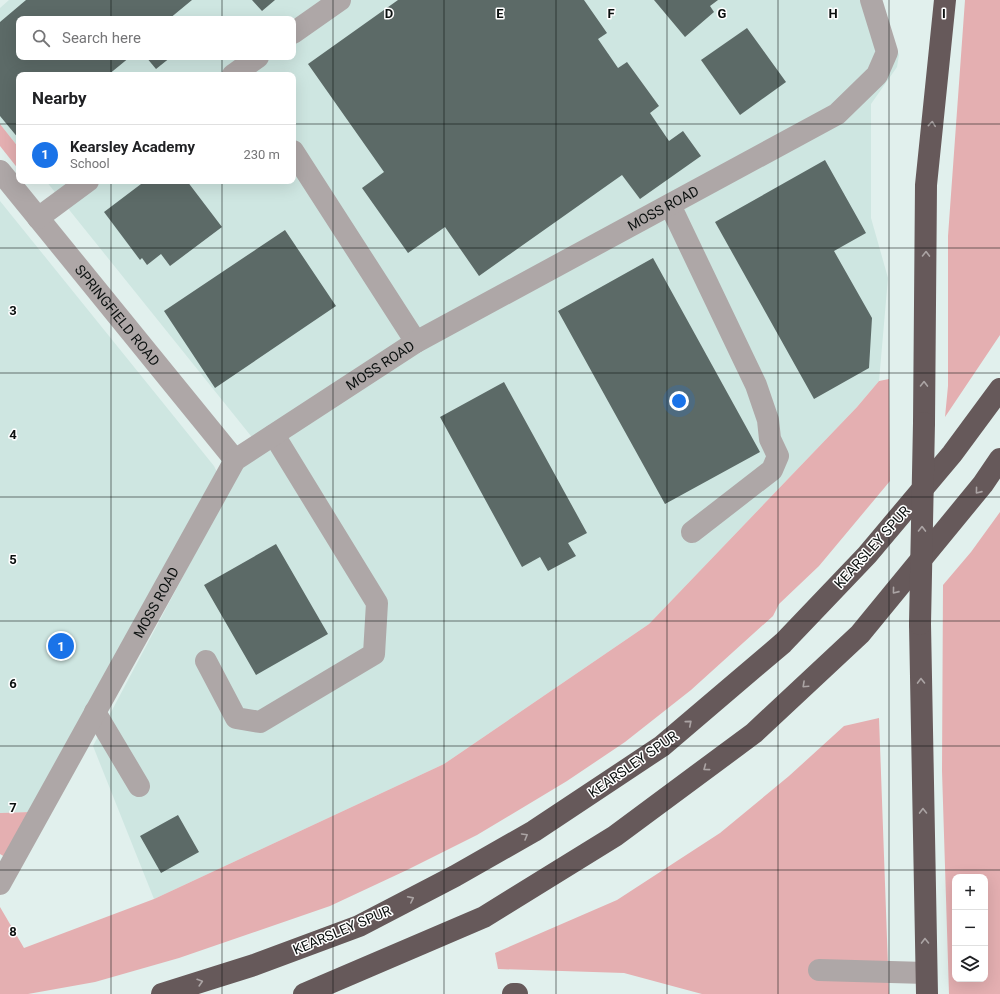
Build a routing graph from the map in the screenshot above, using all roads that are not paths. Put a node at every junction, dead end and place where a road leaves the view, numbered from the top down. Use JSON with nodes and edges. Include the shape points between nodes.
{"nodes":[{"id":1,"x":340,"y":0,"type":"edge"},
{"id":2,"x":871,"y":0,"type":"edge"},
{"id":3,"x":945,"y":0,"type":"edge"},
{"id":4,"x":296,"y":31,"type":"edge"},
{"id":5,"x":254,"y":60,"type":"edge"},
{"id":6,"x":240,"y":72,"type":"edge"},
{"id":7,"x":296,"y":156,"type":"edge"},
{"id":8,"x":0,"y":170,"type":"edge"},
{"id":9,"x":84,"y":184,"type":"edge"},
{"id":10,"x":670,"y":205,"type":"junction"},
{"id":11,"x":38,"y":218,"type":"junction"},
{"id":12,"x":416,"y":342,"type":"junction"},
{"id":13,"x":1000,"y":389,"type":"edge"},
{"id":14,"x":274,"y":435,"type":"junction"},
{"id":15,"x":1000,"y":459,"type":"edge"},
{"id":16,"x":235,"y":460,"type":"junction"},
{"id":17,"x":692,"y":532,"type":"dead end"},
{"id":18,"x":206,"y":661,"type":"dead end"},
{"id":19,"x":95,"y":712,"type":"junction"},
{"id":20,"x":138,"y":786,"type":"dead end"},
{"id":21,"x":0,"y":884,"type":"edge"},
{"id":22,"x":819,"y":970,"type":"dead end"},
{"id":23,"x":926,"y":983,"type":"edge"},
{"id":24,"x":162,"y":994,"type":"edge"},
{"id":25,"x":304,"y":994,"type":"edge"},
{"id":26,"x":513,"y":994,"type":"edge"},
{"id":27,"x":517,"y":994,"type":"edge"}],
"edges":[{"from":1,"to":4,"type":"street"},
{"from":2,"to":10,"type":"street","name":"MOSS ROAD","via":[[887,52],[877,74],[837,114]]},
{"from":23,"to":3,"type":"highway","one_way":true,"bridge":true,"via":[[920,624],[926,185]]},
{"from":5,"to":6,"type":"street"},
{"from":7,"to":12,"type":"street"},
{"from":8,"to":11,"type":"street","name":"SPRINGFIELD ROAD"},
{"from":9,"to":11,"type":"street"},
{"from":10,"to":12,"type":"street","name":"MOSS ROAD"},
{"from":10,"to":17,"type":"street","via":[[756,385],[768,420],[770,439],[778,456],[772,470]]},
{"from":11,"to":16,"type":"street","name":"SPRINGFIELD ROAD"},
{"from":12,"to":14,"type":"street","name":"MOSS ROAD"},
{"from":24,"to":13,"type":"highway","name":"KEARSLEY SPUR","one_way":true,"via":[[254,966],[359,926],[534,832],[662,746],[783,643],[862,561],[952,454]]},
{"from":14,"to":16,"type":"street","name":"MOSS ROAD"},
{"from":14,"to":18,"type":"street","via":[[376,603],[374,654],[260,722],[236,718]]},
{"from":15,"to":25,"type":"highway","one_way":true,"via":[[983,484],[860,634],[754,733],[615,836],[484,917]]},
{"from":16,"to":19,"type":"street","name":"MOSS ROAD"},
{"from":19,"to":20,"type":"street"},
{"from":19,"to":21,"type":"street","name":"MOSS ROAD"},
{"from":22,"to":23,"type":"street"},
{"from":26,"to":27,"type":"highway"}]}
